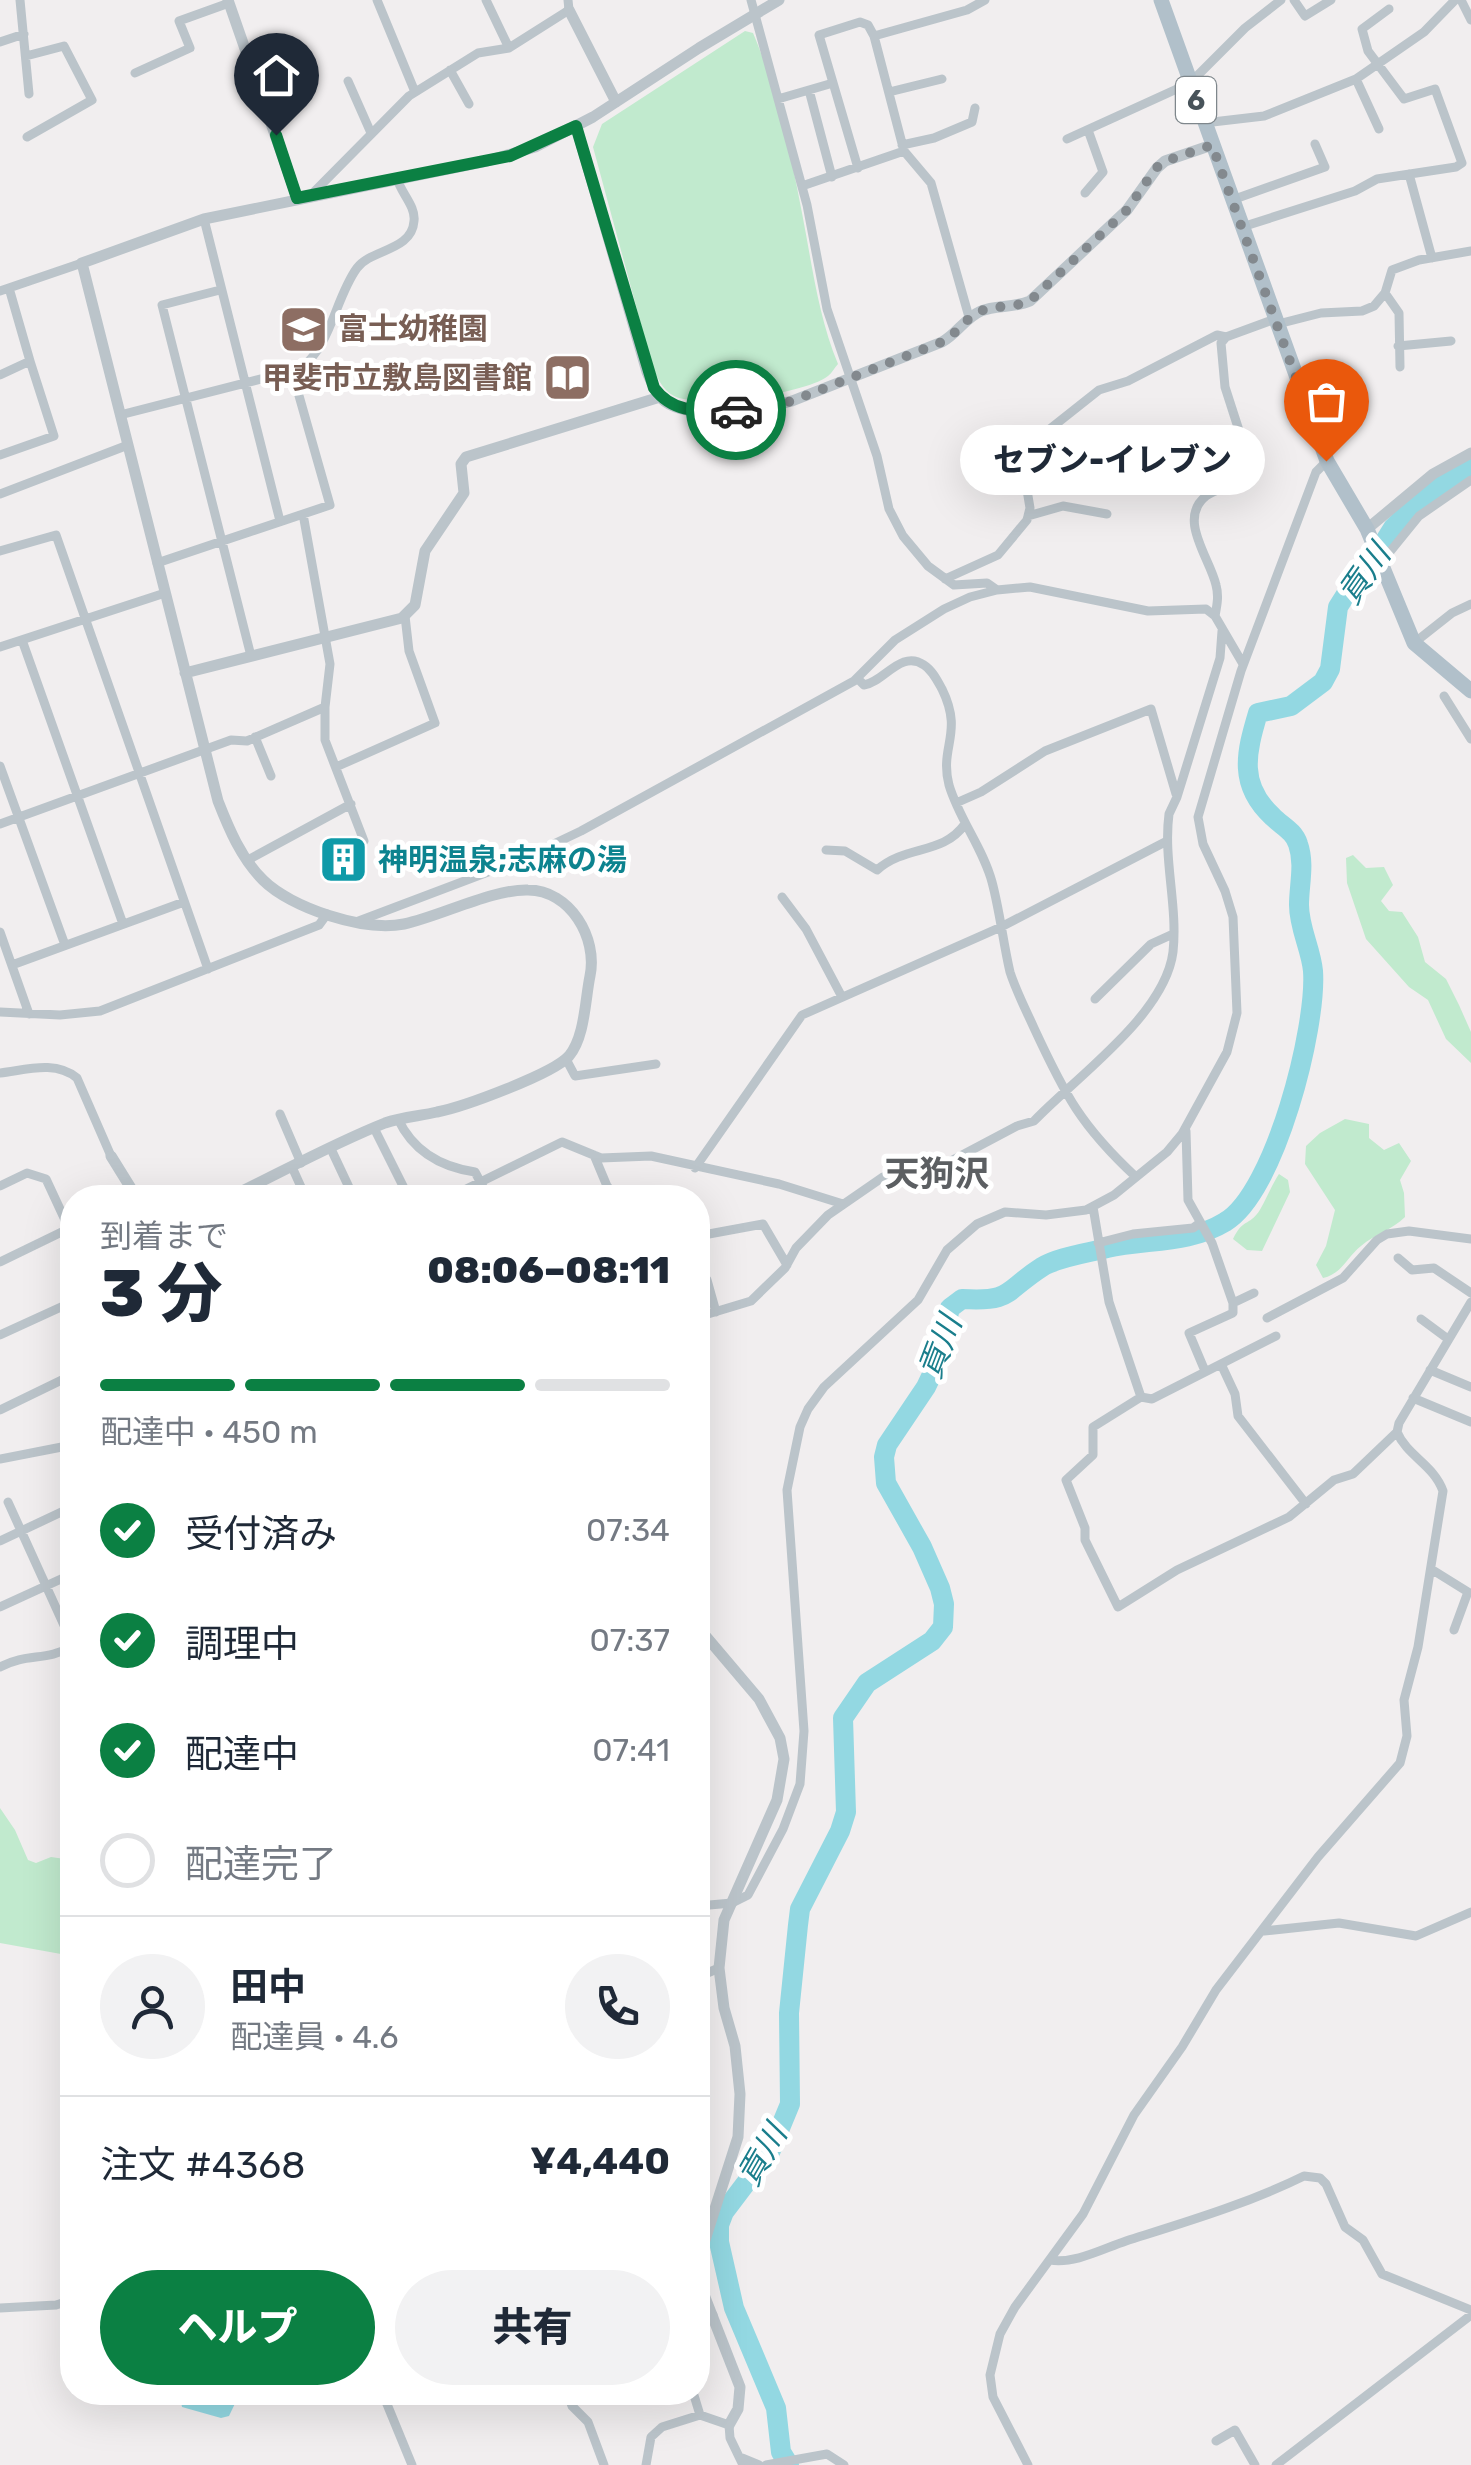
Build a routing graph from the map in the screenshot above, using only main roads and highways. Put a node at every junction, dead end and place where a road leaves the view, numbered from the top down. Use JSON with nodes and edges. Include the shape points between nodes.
{"nodes":[{"id":1,"x":1161,"y":0,"type":"edge"},
{"id":2,"x":1471,"y":691,"type":"edge"}],
"edges":[{"from":1,"to":2,"type":"main road","number":"6","via":[[1326,461],[1367,530],[1414,643]]}]}
